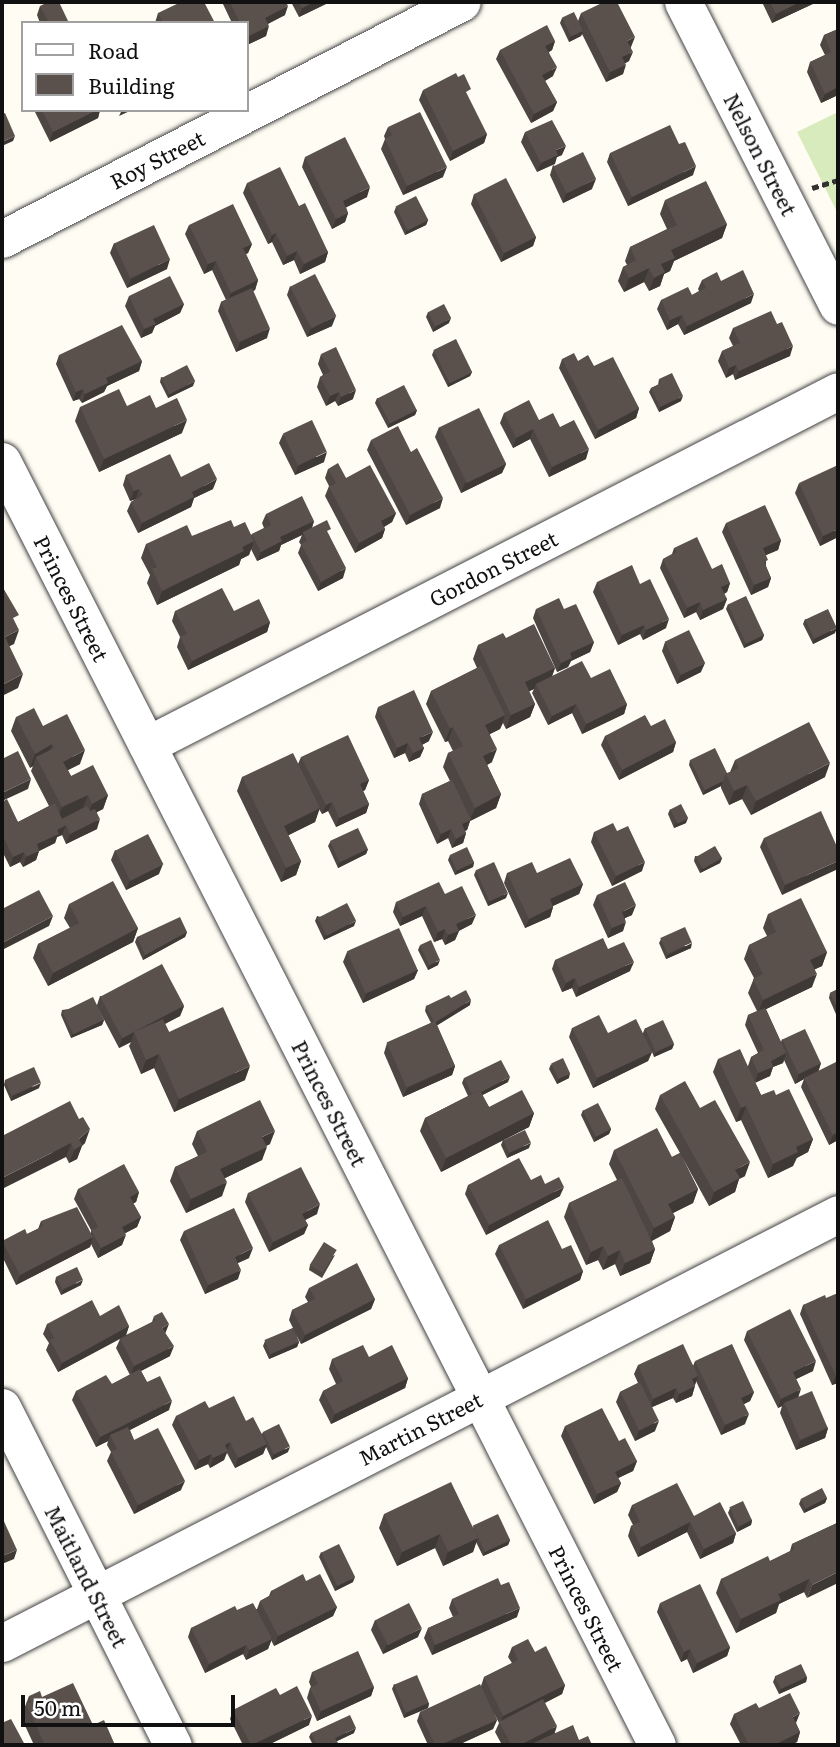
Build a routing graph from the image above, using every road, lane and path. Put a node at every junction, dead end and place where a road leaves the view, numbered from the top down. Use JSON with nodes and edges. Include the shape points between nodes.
{"nodes":[{"id":1,"x":462,"y":2,"type":"edge"},
{"id":2,"x":683,"y":2,"type":"edge"},
{"id":3,"x":2,"y":239,"type":"edge"},
{"id":4,"x":838,"y":306,"type":"edge"},
{"id":5,"x":838,"y":391,"type":"edge"},
{"id":6,"x":5,"y":477,"type":"edge"},
{"id":7,"x":147,"y":745,"type":"junction"},
{"id":8,"x":838,"y":1214,"type":"edge"},
{"id":9,"x":480,"y":1397,"type":"junction"},
{"id":10,"x":2,"y":1407,"type":"edge"},
{"id":11,"x":97,"y":1594,"type":"junction"},
{"id":12,"x":2,"y":1643,"type":"edge"},
{"id":13,"x":173,"y":1745,"type":"edge"},
{"id":14,"x":657,"y":1745,"type":"edge"}],
"edges":[{"from":1,"to":3,"type":"street","name":"Roy Street"},
{"from":2,"to":4,"type":"street","name":"Nelson Street"},
{"from":5,"to":7,"type":"street","name":"Gordon Street"},
{"from":6,"to":7,"type":"street","name":"Princes Street"},
{"from":7,"to":9,"type":"street","name":"Princes Street"},
{"from":8,"to":9,"type":"street","name":"Martin Street"},
{"from":9,"to":11,"type":"street","name":"Martin Street"},
{"from":9,"to":14,"type":"street","name":"Princes Street"},
{"from":10,"to":11,"type":"street","name":"Maitland Street"},
{"from":11,"to":12,"type":"street","name":"Martin Street"},
{"from":11,"to":13,"type":"street","name":"Maitland Street"}]}
